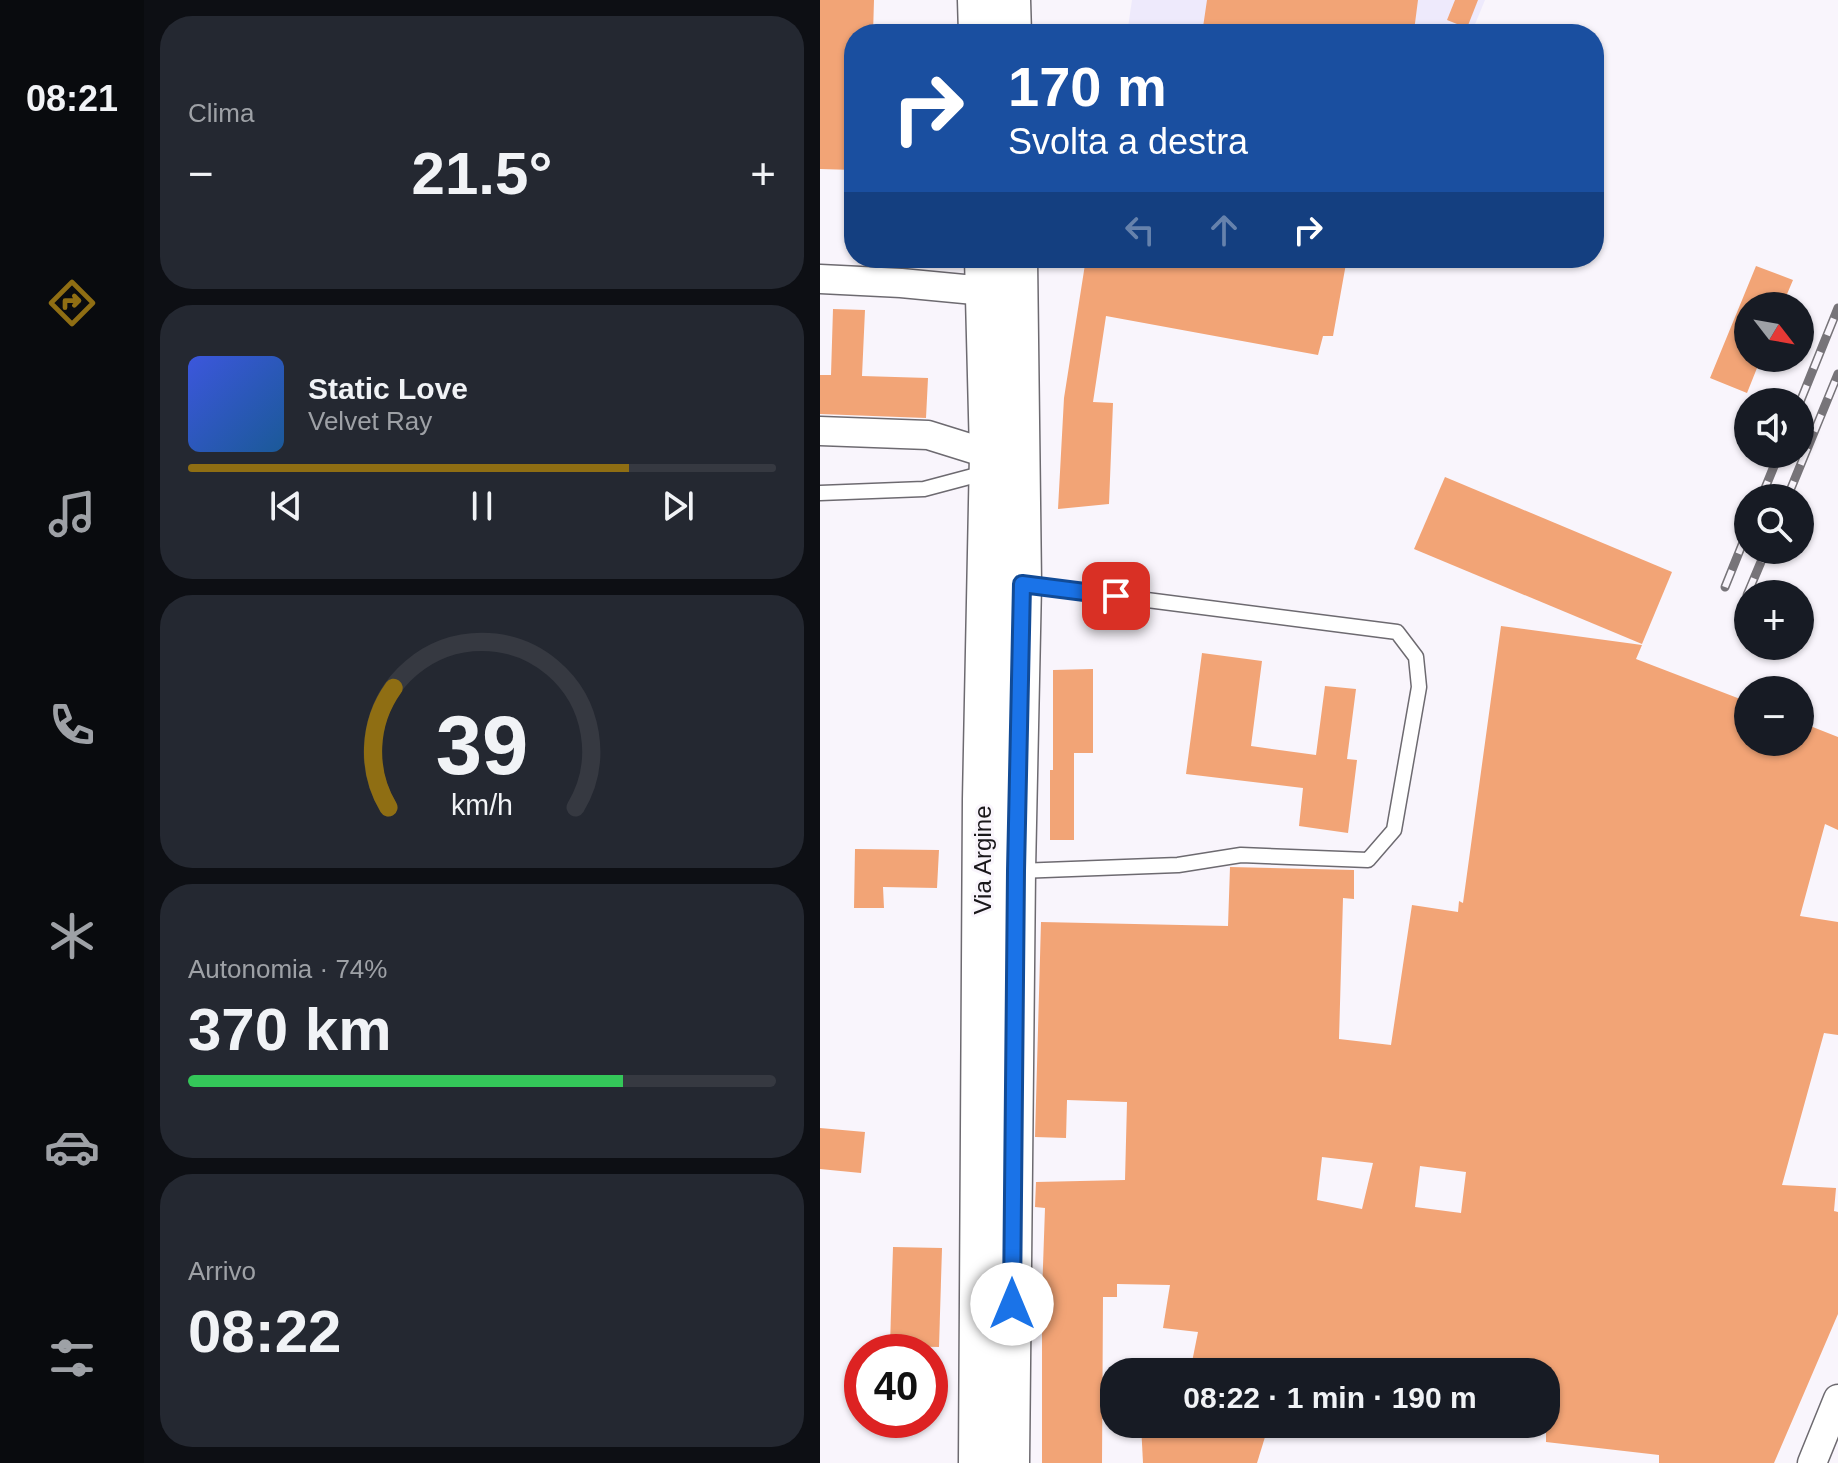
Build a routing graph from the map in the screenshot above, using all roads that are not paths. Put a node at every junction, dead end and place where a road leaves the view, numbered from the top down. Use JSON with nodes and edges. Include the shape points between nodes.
{"nodes":[{"id":1,"x":977,"y":0,"type":"edge"},
{"id":2,"x":1011,"y":0,"type":"edge"},
{"id":3,"x":978,"y":24,"type":"edge"},
{"id":4,"x":1012,"y":24,"type":"edge"},
{"id":5,"x":1018,"y":268,"type":"edge"},
{"id":6,"x":985,"y":274,"type":"edge"},
{"id":7,"x":820,"y":279,"type":"edge"},
{"id":8,"x":820,"y":431,"type":"edge"},
{"id":9,"x":989,"y":463,"type":"junction"},
{"id":10,"x":820,"y":493,"type":"edge"},
{"id":11,"x":1022,"y":584,"type":"junction"},
{"id":12,"x":1016,"y":871,"type":"junction"},
{"id":13,"x":1838,"y":1399,"type":"edge"},
{"id":14,"x":978,"y":1463,"type":"edge"},
{"id":15,"x":1010,"y":1463,"type":"edge"},
{"id":16,"x":1812,"y":1463,"type":"edge"}],
"edges":[{"from":1,"to":3,"type":"street"},
{"from":2,"to":4,"type":"street"},
{"from":5,"to":11,"type":"street","name":"Via Argine"},
{"from":6,"to":7,"type":"street","via":[[926,284]]},
{"from":6,"to":9,"type":"street","name":"Via Argine"},
{"from":8,"to":9,"type":"street","via":[[928,435]]},
{"from":9,"to":10,"type":"lane","via":[[924,489]]},
{"from":9,"to":14,"type":"street","name":"Via Argine"},
{"from":11,"to":12,"type":"street","name":"Via Argine"},
{"from":11,"to":12,"type":"lane","via":[[1397,632],[1416,657],[1419,687],[1394,830],[1368,860],[1241,855],[1178,865]]},
{"from":12,"to":15,"type":"street","name":"Via Argine"},
{"from":13,"to":16,"type":"street"}]}
